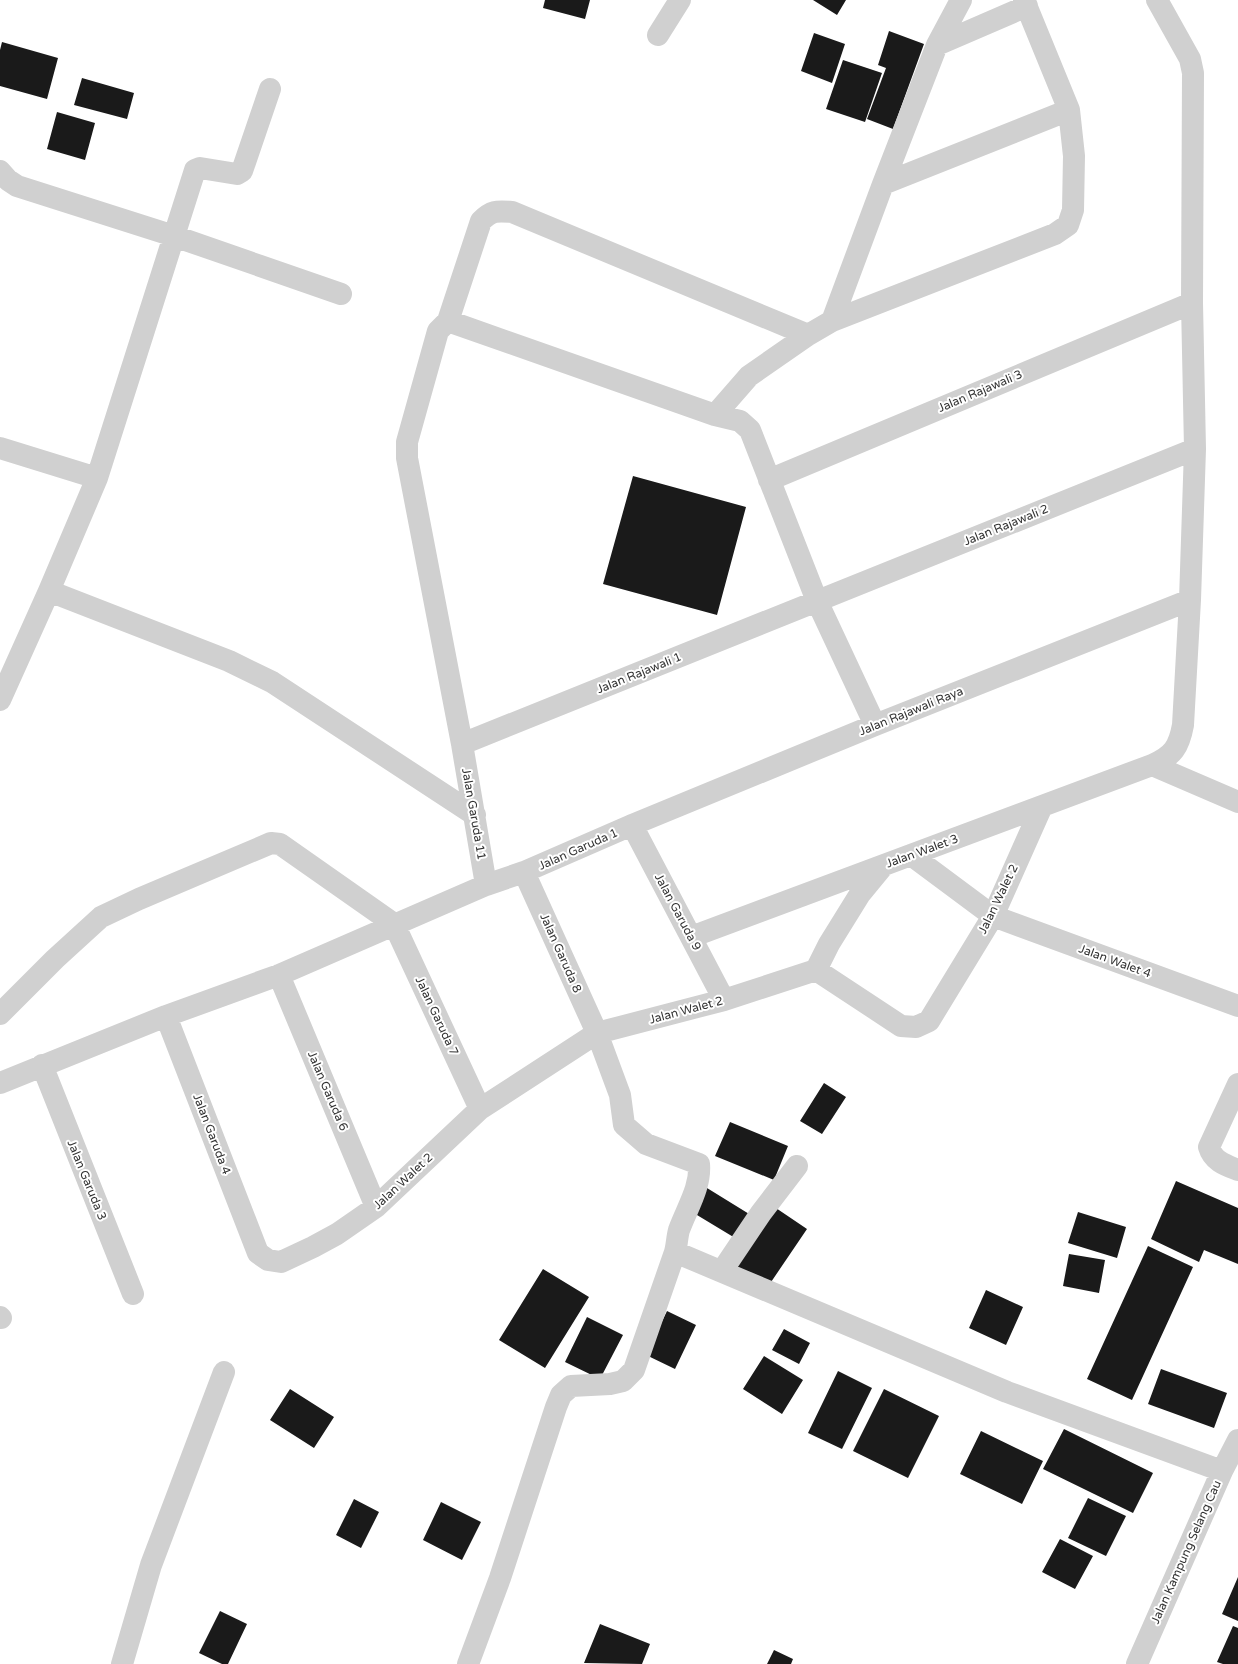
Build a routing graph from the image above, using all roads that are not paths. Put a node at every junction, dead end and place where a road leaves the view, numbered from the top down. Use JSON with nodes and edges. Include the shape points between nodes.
{"nodes":[{"id":1,"x":680,"y":0,"type":"edge"},
{"id":2,"x":961,"y":0,"type":"edge"},
{"id":3,"x":1157,"y":0,"type":"edge"},
{"id":4,"x":1025,"y":3,"type":"edge"},
{"id":5,"x":658,"y":35,"type":"dead end"},
{"id":6,"x":938,"y":45,"type":"junction"},
{"id":7,"x":270,"y":88,"type":"dead end"},
{"id":8,"x":1069,"y":110,"type":"junction"},
{"id":9,"x":0,"y":171,"type":"edge"},
{"id":10,"x":883,"y":184,"type":"junction"},
{"id":11,"x":174,"y":236,"type":"junction"},
{"id":12,"x":341,"y":294,"type":"dead end"},
{"id":13,"x":1192,"y":303,"type":"junction"},
{"id":14,"x":448,"y":321,"type":"junction"},
{"id":15,"x":832,"y":321,"type":"junction"},
{"id":16,"x":808,"y":335,"type":"junction"},
{"id":17,"x":715,"y":415,"type":"junction"},
{"id":18,"x":0,"y":448,"type":"edge"},
{"id":19,"x":1195,"y":449,"type":"junction"},
{"id":20,"x":97,"y":478,"type":"junction"},
{"id":21,"x":769,"y":480,"type":"junction"},
{"id":22,"x":49,"y":591,"type":"junction"},
{"id":23,"x":1190,"y":600,"type":"junction"},
{"id":24,"x":817,"y":601,"type":"junction"},
{"id":25,"x":0,"y":700,"type":"edge"},
{"id":26,"x":875,"y":725,"type":"junction"},
{"id":27,"x":462,"y":744,"type":"junction"},
{"id":28,"x":1152,"y":765,"type":"junction"},
{"id":29,"x":1238,"y":802,"type":"edge"},
{"id":30,"x":1042,"y":806,"type":"junction"},
{"id":31,"x":474,"y":816,"type":"junction"},
{"id":32,"x":632,"y":825,"type":"junction"},
{"id":33,"x":911,"y":855,"type":"junction"},
{"id":34,"x":884,"y":865,"type":"junction"},
{"id":35,"x":524,"y":872,"type":"junction"},
{"id":36,"x":486,"y":884,"type":"junction"},
{"id":37,"x":993,"y":916,"type":"junction"},
{"id":38,"x":394,"y":924,"type":"junction"},
{"id":39,"x":691,"y":936,"type":"junction"},
{"id":40,"x":816,"y":970,"type":"junction"},
{"id":41,"x":279,"y":975,"type":"junction"},
{"id":42,"x":724,"y":1000,"type":"junction"},
{"id":43,"x":1237,"y":1004,"type":"edge"},
{"id":44,"x":0,"y":1014,"type":"edge"},
{"id":45,"x":166,"y":1016,"type":"junction"},
{"id":46,"x":597,"y":1033,"type":"junction"},
{"id":47,"x":42,"y":1065,"type":"junction"},
{"id":48,"x":0,"y":1082,"type":"edge"},
{"id":49,"x":1238,"y":1084,"type":"edge"},
{"id":50,"x":480,"y":1109,"type":"junction"},
{"id":51,"x":797,"y":1166,"type":"dead end"},
{"id":52,"x":1238,"y":1170,"type":"edge"},
{"id":53,"x":376,"y":1207,"type":"junction"},
{"id":54,"x":676,"y":1252,"type":"junction"},
{"id":55,"x":258,"y":1253,"type":"joint"},
{"id":56,"x":722,"y":1271,"type":"junction"},
{"id":57,"x":133,"y":1294,"type":"dead end"},
{"id":58,"x":224,"y":1372,"type":"dead end"},
{"id":59,"x":1238,"y":1440,"type":"edge"},
{"id":60,"x":1222,"y":1471,"type":"junction"},
{"id":61,"x":122,"y":1664,"type":"edge"},
{"id":62,"x":468,"y":1664,"type":"edge"},
{"id":63,"x":1137,"y":1664,"type":"edge"}],
"edges":[{"from":1,"to":5,"type":"street"},
{"from":2,"to":6,"type":"street"},
{"from":3,"to":13,"type":"street","name":"Jalan Walet 3","via":[[1190,59],[1193,73]]},
{"from":4,"to":6,"type":"street"},
{"from":4,"to":8,"type":"street"},
{"from":6,"to":10,"type":"street"},
{"from":7,"to":11,"type":"street","via":[[242,171],[237,174],[200,168],[195,170]]},
{"from":8,"to":10,"type":"street"},
{"from":8,"to":15,"type":"street","via":[[1074,156],[1073,210],[1068,224],[1055,234]]},
{"from":9,"to":11,"type":"street","via":[[16,186]]},
{"from":10,"to":15,"type":"street"},
{"from":11,"to":12,"type":"street"},
{"from":11,"to":20,"type":"street"},
{"from":13,"to":19,"type":"street","name":"Jalan Walet 3"},
{"from":13,"to":21,"type":"street","name":"Jalan Rajawali 3"},
{"from":14,"to":16,"type":"street","name":"Jalan Garuda 11","via":[[481,221],[488,213],[498,211],[512,212]]},
{"from":14,"to":17,"type":"street"},
{"from":14,"to":27,"type":"street","name":"Jalan Garuda 11","via":[[438,331],[407,442],[407,458]]},
{"from":15,"to":16,"type":"street"},
{"from":16,"to":17,"type":"street","via":[[749,376]]},
{"from":17,"to":21,"type":"street","via":[[740,421],[750,430]]},
{"from":18,"to":20,"type":"street"},
{"from":19,"to":23,"type":"street","name":"Jalan Walet 3"},
{"from":19,"to":24,"type":"street","name":"Jalan Rajawali 2"},
{"from":20,"to":22,"type":"street"},
{"from":21,"to":24,"type":"street"},
{"from":22,"to":25,"type":"street"},
{"from":22,"to":31,"type":"street","via":[[229,661],[272,682]]},
{"from":23,"to":26,"type":"street","name":"Jalan Rajawali Raya"},
{"from":23,"to":28,"type":"street","name":"Jalan Walet 3","via":[[1181,738],[1175,750],[1165,760]]},
{"from":24,"to":26,"type":"street"},
{"from":24,"to":27,"type":"street","name":"Jalan Rajawali 1"},
{"from":26,"to":32,"type":"street","name":"Jalan Rajawali Raya"},
{"from":27,"to":31,"type":"street","name":"Jalan Garuda 11"},
{"from":28,"to":29,"type":"street"},
{"from":28,"to":30,"type":"street","name":"Jalan Walet 3"},
{"from":30,"to":33,"type":"street","name":"Jalan Walet 3"},
{"from":30,"to":37,"type":"street","name":"Jalan Walet 2"},
{"from":31,"to":36,"type":"street","name":"Jalan Garuda 11"},
{"from":32,"to":35,"type":"street","name":"Jalan Garuda 1"},
{"from":32,"to":39,"type":"street","name":"Jalan Garuda 9"},
{"from":33,"to":34,"type":"street","name":"Jalan Walet 3"},
{"from":33,"to":37,"type":"street","name":"Jalan Walet 4"},
{"from":34,"to":39,"type":"street","name":"Jalan Walet 3"},
{"from":34,"to":40,"type":"street","via":[[860,894]]},
{"from":35,"to":36,"type":"street","name":"Jalan Garuda 1"},
{"from":35,"to":46,"type":"street","name":"Jalan Garuda 8"},
{"from":36,"to":38,"type":"street","name":"Jalan Garuda 1"},
{"from":37,"to":40,"type":"street","name":"Jalan Walet 2","via":[[929,1021],[916,1027],[901,1026]]},
{"from":37,"to":43,"type":"street","name":"Jalan Walet 4"},
{"from":38,"to":41,"type":"street","name":"Jalan Garuda 1"},
{"from":38,"to":44,"type":"street","via":[[280,844],[271,843],[101,917],[54,959]]},
{"from":38,"to":50,"type":"street","name":"Jalan Garuda 7"},
{"from":39,"to":42,"type":"street","name":"Jalan Garuda 9"},
{"from":40,"to":42,"type":"street","name":"Jalan Walet 2"},
{"from":41,"to":45,"type":"street","name":"Jalan Garuda 1"},
{"from":41,"to":53,"type":"street","name":"Jalan Garuda 6"},
{"from":42,"to":46,"type":"street","name":"Jalan Walet 2"},
{"from":45,"to":47,"type":"street","name":"Jalan Garuda 1"},
{"from":45,"to":55,"type":"street","name":"Jalan Garuda 4"},
{"from":46,"to":50,"type":"street","name":"Jalan Walet 2"},
{"from":46,"to":54,"type":"street","name":"Jalan Garuda 8","via":[[620,1095],[624,1125],[646,1144],[699,1164],[700,1175],[679,1232]]},
{"from":47,"to":48,"type":"street","name":"Jalan Garuda 1"},
{"from":47,"to":57,"type":"street","name":"Jalan Garuda 3"},
{"from":49,"to":52,"type":"street","via":[[1209,1147],[1220,1163]]},
{"from":50,"to":53,"type":"street","name":"Jalan Walet 2"},
{"from":51,"to":56,"type":"street","via":[[760,1213]]},
{"from":53,"to":55,"type":"street","name":"Jalan Walet 2","via":[[337,1234],[281,1262],[268,1260]]},
{"from":54,"to":56,"type":"street"},
{"from":54,"to":62,"type":"street","via":[[634,1370],[623,1381],[571,1386],[561,1395],[500,1578]]},
{"from":56,"to":60,"type":"street","via":[[1007,1392]]},
{"from":58,"to":61,"type":"street","via":[[152,1565]]},
{"from":59,"to":60,"type":"street","name":"Jalan Kampung Selang Cau"},
{"from":60,"to":63,"type":"street","name":"Jalan Kampung Selang Cau"}]}
